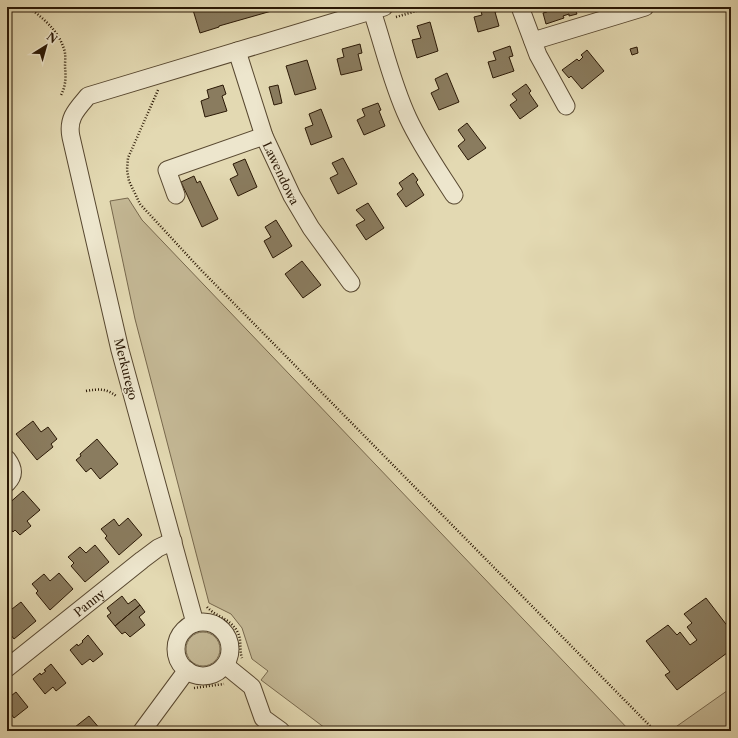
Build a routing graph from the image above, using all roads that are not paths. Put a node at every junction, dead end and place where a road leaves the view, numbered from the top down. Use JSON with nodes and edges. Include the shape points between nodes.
{"nodes":[{"id":1,"x":520,"y":7,"type":"edge"},
{"id":2,"x":645,"y":7,"type":"edge"},
{"id":3,"x":377,"y":14,"type":"edge"},
{"id":4,"x":532,"y":40,"type":"junction"},
{"id":5,"x":237,"y":51,"type":"junction"},
{"id":6,"x":566,"y":106,"type":"dead end"},
{"id":7,"x":264,"y":136,"type":"junction"},
{"id":8,"x":176,"y":195,"type":"dead end"},
{"id":9,"x":454,"y":195,"type":"dead end"},
{"id":10,"x":351,"y":283,"type":"dead end"},
{"id":11,"x":7,"y":459,"type":"edge"},
{"id":12,"x":7,"y":483,"type":"edge"},
{"id":13,"x":173,"y":541,"type":"junction"},
{"id":14,"x":195,"y":623,"type":"junction"},
{"id":15,"x":225,"y":665,"type":"junction"},
{"id":16,"x":7,"y":668,"type":"edge"},
{"id":17,"x":187,"y":670,"type":"junction"},
{"id":18,"x":142,"y":731,"type":"edge"},
{"id":19,"x":280,"y":731,"type":"edge"}],
"edges":[{"from":1,"to":4,"type":"street"},
{"from":2,"to":4,"type":"street"},
{"from":3,"to":5,"type":"street"},
{"from":3,"to":9,"type":"street","via":[[393,80],[408,118]]},
{"from":4,"to":6,"type":"street"},
{"from":5,"to":7,"type":"street","name":"Lawendowa"},
{"from":5,"to":13,"type":"street","name":"Merkurego","via":[[88,96],[74,112],[70,130],[122,355]]},
{"from":7,"to":8,"type":"street","via":[[167,170]]},
{"from":7,"to":10,"type":"street","name":"Lawendowa","via":[[292,196],[311,228]]},
{"from":11,"to":12,"type":"street","via":[[13,472]]},
{"from":13,"to":14,"type":"street","name":"Merkurego"},
{"from":13,"to":16,"type":"street","name":"Panny","via":[[142,560]]},
{"from":14,"to":15,"type":"street","via":[[212,623],[220,627],[225,634],[230,650]]},
{"from":14,"to":17,"type":"street","via":[[183,631],[177,644],[180,663]]},
{"from":15,"to":17,"type":"street","via":[[211,675],[203,676]]},
{"from":15,"to":19,"type":"street","via":[[252,687],[263,718]]},
{"from":17,"to":18,"type":"street"}]}
